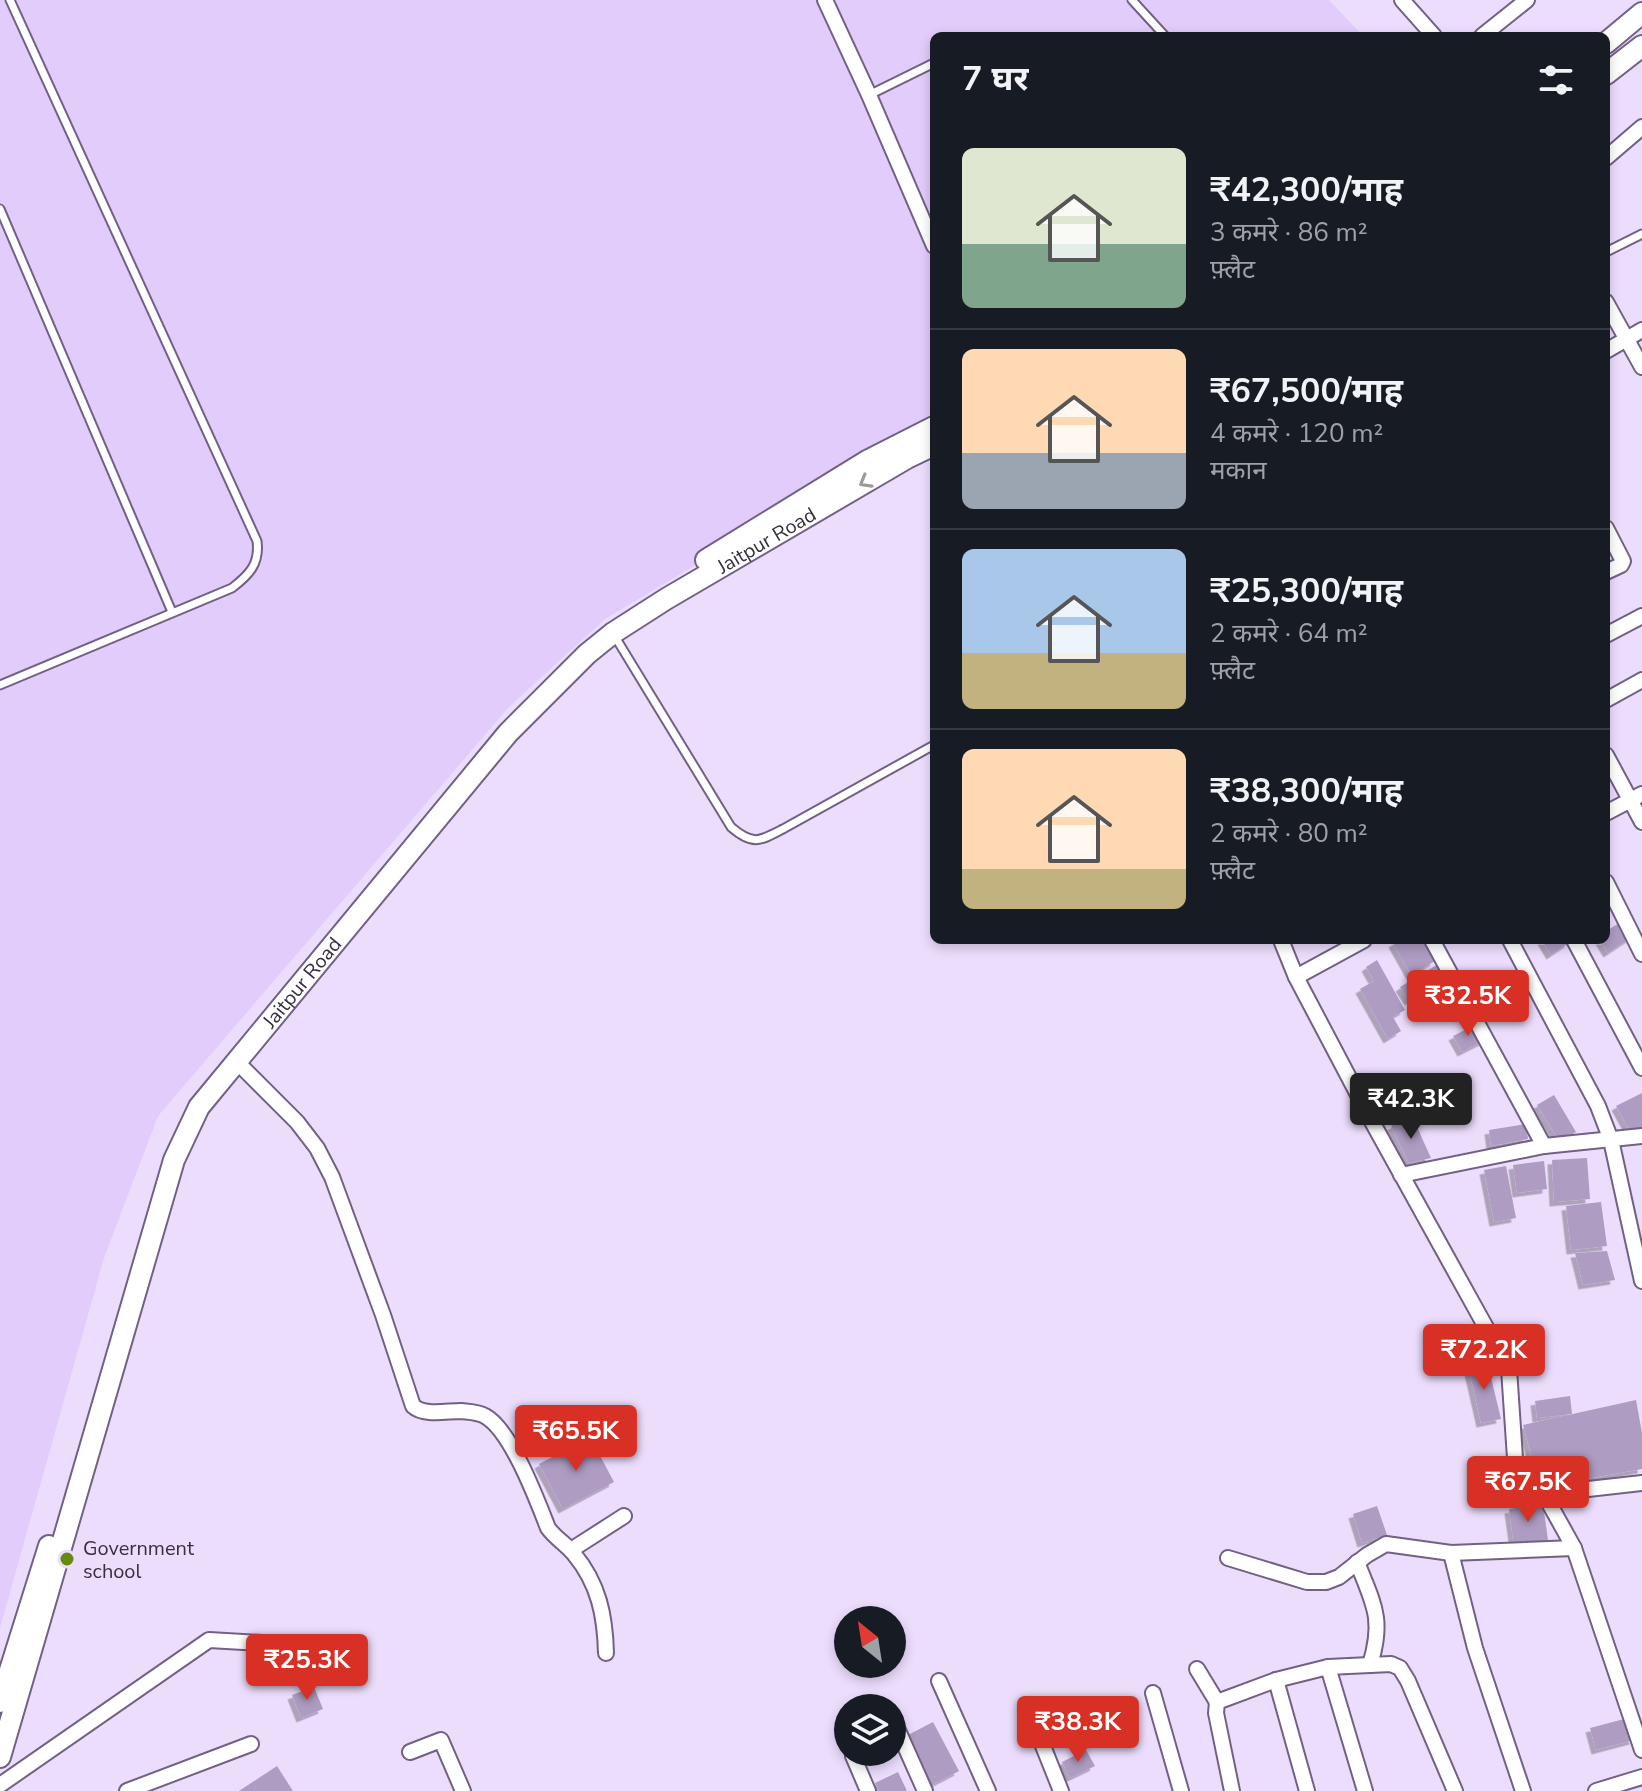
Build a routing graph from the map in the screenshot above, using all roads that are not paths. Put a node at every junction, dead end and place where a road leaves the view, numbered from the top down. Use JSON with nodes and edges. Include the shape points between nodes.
{"nodes":[{"id":1,"x":10,"y":0,"type":"edge"},
{"id":2,"x":825,"y":0,"type":"edge"},
{"id":3,"x":1132,"y":0,"type":"edge"},
{"id":4,"x":1402,"y":0,"type":"edge"},
{"id":5,"x":1527,"y":0,"type":"edge"},
{"id":6,"x":1642,"y":13,"type":"edge"},
{"id":7,"x":1161,"y":32,"type":"edge"},
{"id":8,"x":1430,"y":32,"type":"edge"},
{"id":9,"x":1487,"y":32,"type":"edge"},
{"id":10,"x":1610,"y":40,"type":"edge"},
{"id":11,"x":1642,"y":46,"type":"edge"},
{"id":12,"x":930,"y":65,"type":"edge"},
{"id":13,"x":1610,"y":71,"type":"edge"},
{"id":14,"x":869,"y":95,"type":"junction"},
{"id":15,"x":1642,"y":127,"type":"edge"},
{"id":16,"x":1610,"y":155,"type":"edge"},
{"id":17,"x":0,"y":209,"type":"edge"},
{"id":18,"x":1642,"y":234,"type":"edge"},
{"id":19,"x":930,"y":237,"type":"edge"},
{"id":20,"x":1610,"y":250,"type":"edge"},
{"id":21,"x":1610,"y":309,"type":"edge"},
{"id":22,"x":1642,"y":330,"type":"edge"},
{"id":23,"x":1626,"y":338,"type":"junction"},
{"id":24,"x":1610,"y":348,"type":"edge"},
{"id":25,"x":1642,"y":367,"type":"edge"},
{"id":26,"x":930,"y":429,"type":"edge"},
{"id":27,"x":930,"y":447,"type":"edge"},
{"id":28,"x":1610,"y":536,"type":"edge"},
{"id":29,"x":1610,"y":570,"type":"edge"},
{"id":30,"x":172,"y":612,"type":"junction"},
{"id":31,"x":1642,"y":616,"type":"edge"},
{"id":32,"x":613,"y":633,"type":"junction"},
{"id":33,"x":1610,"y":633,"type":"edge"},
{"id":34,"x":1642,"y":680,"type":"edge"},
{"id":35,"x":0,"y":685,"type":"edge"},
{"id":36,"x":1610,"y":698,"type":"edge"},
{"id":37,"x":930,"y":747,"type":"edge"},
{"id":38,"x":1610,"y":761,"type":"edge"},
{"id":39,"x":1636,"y":797,"type":"edge"},
{"id":40,"x":1610,"y":811,"type":"edge"},
{"id":41,"x":1642,"y":822,"type":"edge"},
{"id":42,"x":1610,"y":890,"type":"edge"},
{"id":43,"x":1283,"y":944,"type":"edge"},
{"id":44,"x":1356,"y":944,"type":"edge"},
{"id":45,"x":1434,"y":944,"type":"edge"},
{"id":46,"x":1512,"y":944,"type":"edge"},
{"id":47,"x":1576,"y":944,"type":"edge"},
{"id":48,"x":1642,"y":954,"type":"edge"},
{"id":49,"x":1296,"y":977,"type":"junction"},
{"id":50,"x":236,"y":1061,"type":"junction"},
{"id":51,"x":1642,"y":1068,"type":"edge"},
{"id":52,"x":1642,"y":1136,"type":"edge"},
{"id":53,"x":1611,"y":1140,"type":"junction"},
{"id":54,"x":1544,"y":1146,"type":"junction"},
{"id":55,"x":1401,"y":1175,"type":"junction"},
{"id":56,"x":1642,"y":1281,"type":"edge"},
{"id":57,"x":1642,"y":1483,"type":"edge"},
{"id":58,"x":1544,"y":1494,"type":"junction"},
{"id":59,"x":624,"y":1516,"type":"dead end"},
{"id":60,"x":1574,"y":1548,"type":"junction"},
{"id":61,"x":571,"y":1550,"type":"junction"},
{"id":62,"x":1451,"y":1553,"type":"junction"},
{"id":63,"x":1228,"y":1558,"type":"dead end"},
{"id":64,"x":1357,"y":1562,"type":"junction"},
{"id":65,"x":606,"y":1653,"type":"dead end"},
{"id":66,"x":1370,"y":1665,"type":"junction"},
{"id":67,"x":1328,"y":1667,"type":"junction"},
{"id":68,"x":1197,"y":1669,"type":"dead end"},
{"id":69,"x":336,"y":1674,"type":"dead end"},
{"id":70,"x":1276,"y":1680,"type":"junction"},
{"id":71,"x":939,"y":1681,"type":"dead end"},
{"id":72,"x":1153,"y":1693,"type":"dead end"},
{"id":73,"x":0,"y":1702,"type":"edge"},
{"id":74,"x":1217,"y":1702,"type":"junction"},
{"id":75,"x":1037,"y":1731,"type":"dead end"},
{"id":76,"x":251,"y":1744,"type":"dead end"},
{"id":77,"x":906,"y":1748,"type":"edge"},
{"id":78,"x":1642,"y":1750,"type":"edge"},
{"id":79,"x":410,"y":1752,"type":"dead end"},
{"id":80,"x":0,"y":1757,"type":"edge"},
{"id":81,"x":857,"y":1766,"type":"edge"},
{"id":82,"x":1642,"y":1777,"type":"edge"},
{"id":83,"x":0,"y":1785,"type":"edge"},
{"id":84,"x":127,"y":1791,"type":"edge"},
{"id":85,"x":463,"y":1791,"type":"edge"},
{"id":86,"x":868,"y":1791,"type":"edge"},
{"id":87,"x":925,"y":1791,"type":"edge"},
{"id":88,"x":988,"y":1791,"type":"edge"},
{"id":89,"x":1061,"y":1791,"type":"edge"},
{"id":90,"x":1181,"y":1791,"type":"edge"},
{"id":91,"x":1232,"y":1791,"type":"edge"},
{"id":92,"x":1307,"y":1791,"type":"edge"},
{"id":93,"x":1365,"y":1791,"type":"edge"},
{"id":94,"x":1455,"y":1791,"type":"edge"},
{"id":95,"x":1523,"y":1791,"type":"edge"},
{"id":96,"x":1596,"y":1791,"type":"edge"}],
"edges":[{"from":1,"to":30,"type":"lane","via":[[257,541],[257,563],[246,577]]},
{"from":2,"to":14,"type":"street"},
{"from":3,"to":7,"type":"lane"},
{"from":4,"to":8,"type":"street"},
{"from":5,"to":9,"type":"street"},
{"from":6,"to":10,"type":"street"},
{"from":11,"to":13,"type":"street"},
{"from":12,"to":14,"type":"lane"},
{"from":14,"to":19,"type":"street"},
{"from":15,"to":16,"type":"street"},
{"from":17,"to":30,"type":"lane"},
{"from":18,"to":20,"type":"lane"},
{"from":21,"to":23,"type":"street"},
{"from":22,"to":23,"type":"street"},
{"from":23,"to":24,"type":"street"},
{"from":23,"to":25,"type":"street"},
{"from":26,"to":73,"type":"street","name":"Jaitpur Road","via":[[867,461],[587,638],[488,740],[191,1100],[175,1128]]},
{"from":27,"to":32,"type":"street","name":"Jaitpur Road","one_way":true},
{"from":28,"to":29,"type":"street","via":[[1623,561]]},
{"from":30,"to":35,"type":"lane"},
{"from":31,"to":33,"type":"street"},
{"from":32,"to":37,"type":"lane","via":[[731,827],[752,841]]},
{"from":32,"to":50,"type":"street","name":"Jaitpur Road","via":[[508,733]]},
{"from":34,"to":36,"type":"street"},
{"from":38,"to":39,"type":"street"},
{"from":39,"to":40,"type":"street"},
{"from":39,"to":41,"type":"street"},
{"from":42,"to":48,"type":"street"},
{"from":43,"to":49,"type":"street"},
{"from":44,"to":49,"type":"street"},
{"from":45,"to":54,"type":"street"},
{"from":46,"to":53,"type":"street"},
{"from":47,"to":51,"type":"street"},
{"from":49,"to":55,"type":"street"},
{"from":50,"to":61,"type":"street","via":[[297,1122],[332,1177],[413,1406],[421,1411],[471,1412],[492,1421],[523,1466],[548,1528]]},
{"from":50,"to":80,"type":"street","name":"Jaitpur Road","via":[[199,1107],[174,1160]]},
{"from":52,"to":53,"type":"street"},
{"from":53,"to":54,"type":"street"},
{"from":53,"to":56,"type":"street"},
{"from":54,"to":55,"type":"street"},
{"from":55,"to":58,"type":"street","via":[[1509,1369],[1515,1458]]},
{"from":57,"to":58,"type":"street"},
{"from":58,"to":60,"type":"street"},
{"from":59,"to":61,"type":"street"},
{"from":60,"to":62,"type":"street"},
{"from":60,"to":78,"type":"street"},
{"from":61,"to":65,"type":"street","via":[[597,1588]]},
{"from":62,"to":64,"type":"street","via":[[1386,1544]]},
{"from":62,"to":95,"type":"street","via":[[1475,1648]]},
{"from":63,"to":64,"type":"street","via":[[1307,1582],[1339,1577]]},
{"from":64,"to":66,"type":"street","via":[[1378,1619]]},
{"from":66,"to":67,"type":"street"},
{"from":66,"to":94,"type":"street","via":[[1400,1668]]},
{"from":67,"to":70,"type":"street"},
{"from":67,"to":93,"type":"street"},
{"from":68,"to":74,"type":"street"},
{"from":69,"to":83,"type":"street","via":[[314,1646],[209,1640]]},
{"from":70,"to":74,"type":"street"},
{"from":70,"to":92,"type":"street"},
{"from":71,"to":88,"type":"street"},
{"from":72,"to":90,"type":"street"},
{"from":74,"to":91,"type":"street"},
{"from":75,"to":89,"type":"street"},
{"from":76,"to":84,"type":"street"},
{"from":77,"to":87,"type":"street"},
{"from":79,"to":85,"type":"street","via":[[441,1740]]},
{"from":81,"to":86,"type":"street"},
{"from":82,"to":96,"type":"street"}]}
